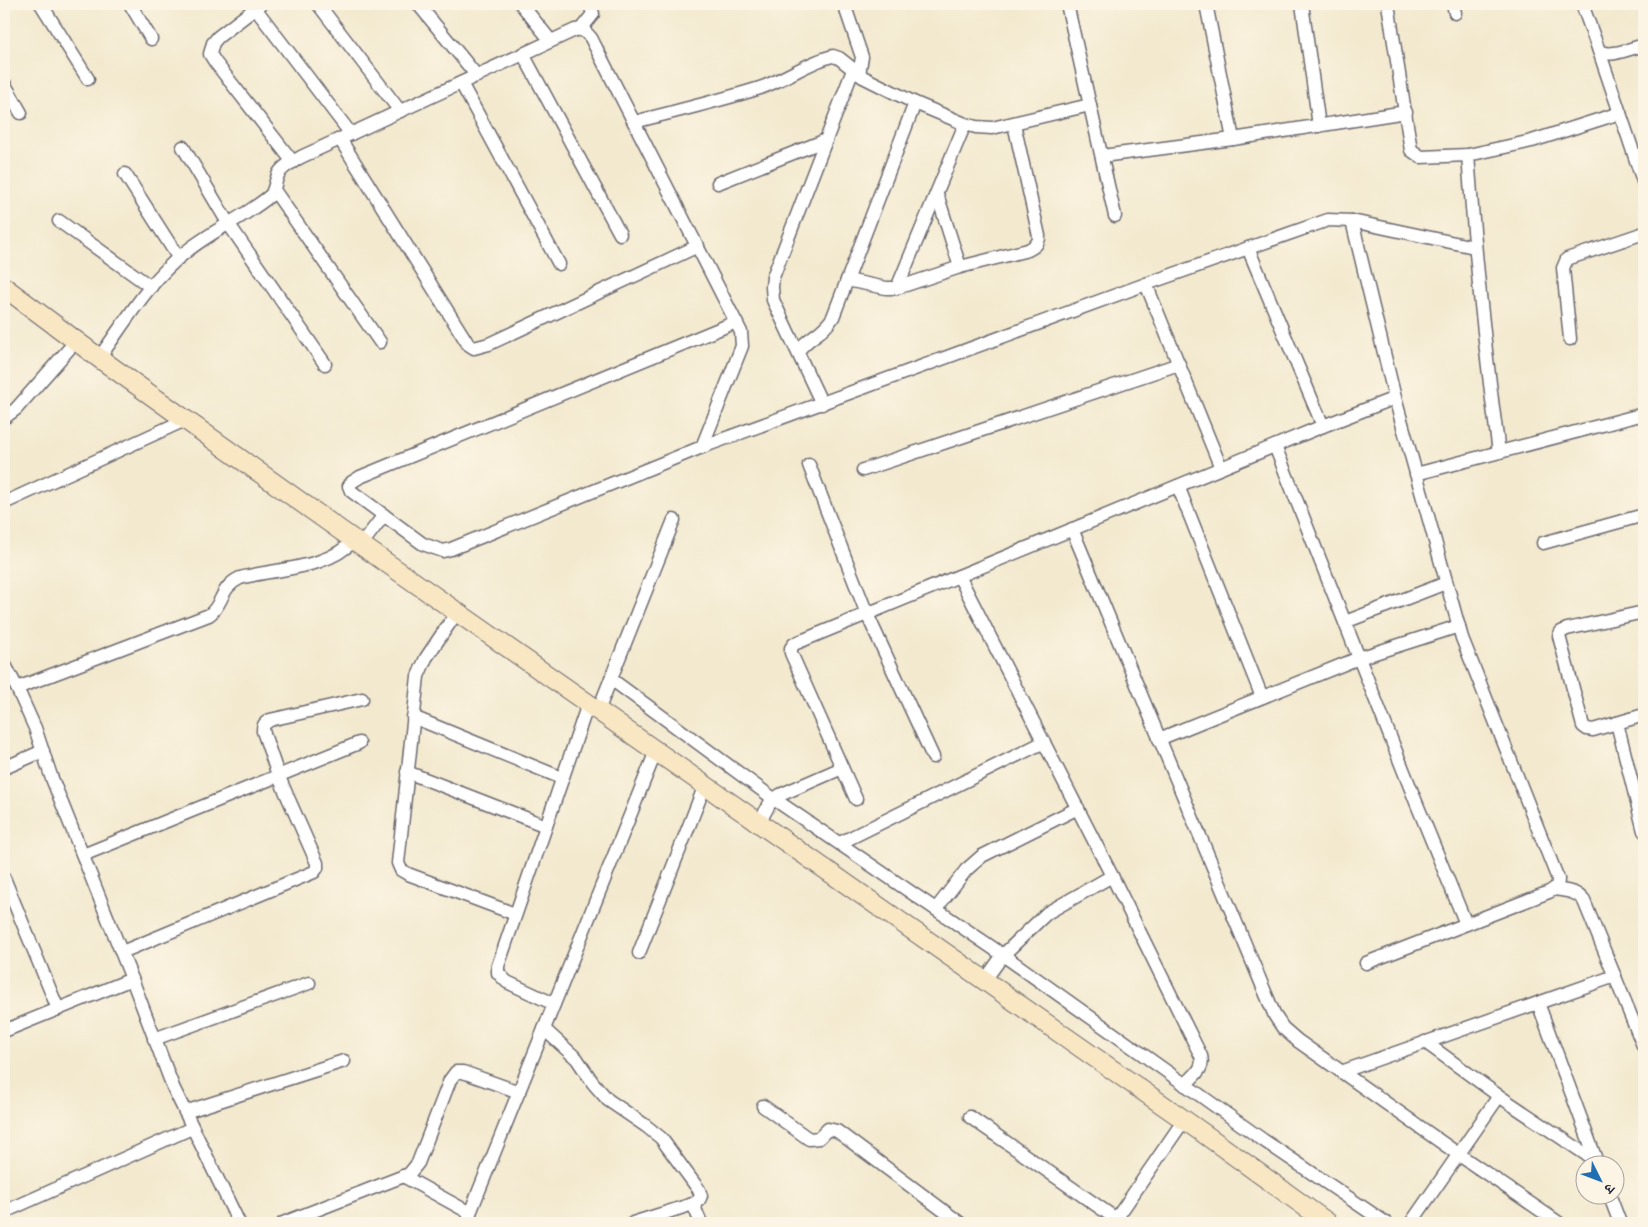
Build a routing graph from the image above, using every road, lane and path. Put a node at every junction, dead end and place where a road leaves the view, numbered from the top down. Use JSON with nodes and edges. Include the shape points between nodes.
{"nodes":[{"id":1,"x":41,"y":4,"type":"edge"},
{"id":2,"x":130,"y":4,"type":"edge"},
{"id":3,"x":318,"y":4,"type":"edge"},
{"id":4,"x":418,"y":4,"type":"edge"},
{"id":5,"x":522,"y":4,"type":"edge"},
{"id":6,"x":590,"y":4,"type":"edge"},
{"id":7,"x":844,"y":4,"type":"edge"},
{"id":8,"x":1067,"y":4,"type":"edge"},
{"id":9,"x":1206,"y":4,"type":"edge"},
{"id":10,"x":1302,"y":4,"type":"edge"},
{"id":11,"x":1388,"y":4,"type":"edge"},
{"id":12,"x":1582,"y":4,"type":"edge"},
{"id":13,"x":258,"y":6,"type":"edge"},
{"id":14,"x":581,"y":29,"type":"junction"},
{"id":15,"x":151,"y":39,"type":"dead end"},
{"id":16,"x":551,"y":41,"type":"junction"},
{"id":17,"x":1644,"y":45,"type":"edge"},
{"id":18,"x":1599,"y":51,"type":"junction"},
{"id":19,"x":523,"y":54,"type":"junction"},
{"id":20,"x":856,"y":72,"type":"junction"},
{"id":21,"x":476,"y":76,"type":"junction"},
{"id":22,"x":88,"y":80,"type":"dead end"},
{"id":23,"x":4,"y":82,"type":"edge"},
{"id":24,"x":461,"y":83,"type":"junction"},
{"id":25,"x":915,"y":103,"type":"junction"},
{"id":26,"x":1090,"y":105,"type":"junction"},
{"id":27,"x":400,"y":111,"type":"junction"},
{"id":28,"x":21,"y":112,"type":"dead end"},
{"id":29,"x":1406,"y":112,"type":"junction"},
{"id":30,"x":1620,"y":113,"type":"junction"},
{"id":31,"x":634,"y":122,"type":"junction"},
{"id":32,"x":966,"y":124,"type":"junction"},
{"id":33,"x":1014,"y":124,"type":"junction"},
{"id":34,"x":1319,"y":126,"type":"junction"},
{"id":35,"x":345,"y":136,"type":"junction"},
{"id":36,"x":1233,"y":139,"type":"junction"},
{"id":37,"x":826,"y":140,"type":"junction"},
{"id":38,"x":183,"y":147,"type":"dead end"},
{"id":39,"x":1468,"y":155,"type":"junction"},
{"id":40,"x":1102,"y":156,"type":"junction"},
{"id":41,"x":293,"y":162,"type":"junction"},
{"id":42,"x":125,"y":174,"type":"dead end"},
{"id":43,"x":718,"y":183,"type":"dead end"},
{"id":44,"x":1644,"y":184,"type":"edge"},
{"id":45,"x":274,"y":190,"type":"junction"},
{"id":46,"x":936,"y":194,"type":"junction"},
{"id":47,"x":1115,"y":216,"type":"dead end"},
{"id":48,"x":59,"y":221,"type":"dead end"},
{"id":49,"x":1352,"y":221,"type":"junction"},
{"id":50,"x":228,"y":223,"type":"junction"},
{"id":51,"x":1644,"y":233,"type":"edge"},
{"id":52,"x":620,"y":234,"type":"dead end"},
{"id":53,"x":698,"y":246,"type":"junction"},
{"id":54,"x":1248,"y":248,"type":"junction"},
{"id":55,"x":1474,"y":248,"type":"junction"},
{"id":56,"x":178,"y":257,"type":"junction"},
{"id":57,"x":559,"y":264,"type":"dead end"},
{"id":58,"x":960,"y":267,"type":"junction"},
{"id":59,"x":847,"y":280,"type":"junction"},
{"id":60,"x":1146,"y":284,"type":"junction"},
{"id":61,"x":151,"y":286,"type":"junction"},
{"id":62,"x":4,"y":287,"type":"edge"},
{"id":63,"x":897,"y":288,"type":"junction"},
{"id":64,"x":736,"y":322,"type":"junction"},
{"id":65,"x":1570,"y":339,"type":"dead end"},
{"id":66,"x":76,"y":341,"type":"junction"},
{"id":67,"x":380,"y":342,"type":"dead end"},
{"id":68,"x":798,"y":351,"type":"junction"},
{"id":69,"x":102,"y":355,"type":"junction"},
{"id":70,"x":325,"y":364,"type":"dead end"},
{"id":71,"x":1179,"y":364,"type":"junction"},
{"id":72,"x":1395,"y":398,"type":"junction"},
{"id":73,"x":822,"y":404,"type":"junction"},
{"id":74,"x":1644,"y":414,"type":"edge"},
{"id":75,"x":4,"y":418,"type":"edge"},
{"id":76,"x":185,"y":420,"type":"junction"},
{"id":77,"x":1323,"y":426,"type":"junction"},
{"id":78,"x":1275,"y":446,"type":"junction"},
{"id":79,"x":702,"y":447,"type":"junction"},
{"id":80,"x":1499,"y":452,"type":"junction"},
{"id":81,"x":809,"y":464,"type":"dead end"},
{"id":82,"x":1221,"y":468,"type":"junction"},
{"id":83,"x":862,"y":470,"type":"dead end"},
{"id":84,"x":1416,"y":474,"type":"junction"},
{"id":85,"x":1178,"y":486,"type":"junction"},
{"id":86,"x":4,"y":503,"type":"edge"},
{"id":87,"x":1644,"y":515,"type":"edge"},
{"id":88,"x":381,"y":520,"type":"junction"},
{"id":89,"x":674,"y":520,"type":"dead end"},
{"id":90,"x":1072,"y":529,"type":"junction"},
{"id":91,"x":361,"y":541,"type":"junction"},
{"id":92,"x":1543,"y":543,"type":"dead end"},
{"id":93,"x":959,"y":576,"type":"junction"},
{"id":94,"x":1446,"y":583,"type":"junction"},
{"id":95,"x":457,"y":612,"type":"junction"},
{"id":96,"x":1644,"y":612,"type":"edge"},
{"id":97,"x":867,"y":614,"type":"junction"},
{"id":98,"x":1345,"y":622,"type":"junction"},
{"id":99,"x":1459,"y":626,"type":"junction"},
{"id":100,"x":1359,"y":658,"type":"junction"},
{"id":101,"x":4,"y":663,"type":"edge"},
{"id":102,"x":609,"y":685,"type":"junction"},
{"id":103,"x":17,"y":688,"type":"junction"},
{"id":104,"x":1262,"y":697,"type":"junction"},
{"id":105,"x":362,"y":699,"type":"dead end"},
{"id":106,"x":596,"y":706,"type":"junction"},
{"id":107,"x":1644,"y":715,"type":"edge"},
{"id":108,"x":413,"y":717,"type":"junction"},
{"id":109,"x":1617,"y":723,"type":"junction"},
{"id":110,"x":1159,"y":739,"type":"junction"},
{"id":111,"x":1044,"y":742,"type":"junction"},
{"id":112,"x":359,"y":743,"type":"dead end"},
{"id":113,"x":43,"y":751,"type":"junction"},
{"id":114,"x":656,"y":751,"type":"junction"},
{"id":115,"x":933,"y":757,"type":"dead end"},
{"id":116,"x":4,"y":768,"type":"edge"},
{"id":117,"x":842,"y":768,"type":"junction"},
{"id":118,"x":407,"y":772,"type":"junction"},
{"id":119,"x":278,"y":776,"type":"junction"},
{"id":120,"x":562,"y":778,"type":"junction"},
{"id":121,"x":705,"y":785,"type":"junction"},
{"id":122,"x":856,"y":799,"type":"dead end"},
{"id":123,"x":772,"y":801,"type":"junction"},
{"id":124,"x":1078,"y":808,"type":"junction"},
{"id":125,"x":761,"y":820,"type":"junction"},
{"id":126,"x":546,"y":826,"type":"junction"},
{"id":127,"x":1644,"y":831,"type":"edge"},
{"id":128,"x":840,"y":843,"type":"junction"},
{"id":129,"x":83,"y":855,"type":"junction"},
{"id":130,"x":1112,"y":876,"type":"junction"},
{"id":131,"x":4,"y":878,"type":"edge"},
{"id":132,"x":1555,"y":889,"type":"junction"},
{"id":133,"x":936,"y":909,"type":"junction"},
{"id":134,"x":515,"y":914,"type":"junction"},
{"id":135,"x":1466,"y":924,"type":"junction"},
{"id":136,"x":122,"y":952,"type":"junction"},
{"id":137,"x":639,"y":953,"type":"dead end"},
{"id":138,"x":1001,"y":958,"type":"junction"},
{"id":139,"x":1366,"y":963,"type":"dead end"},
{"id":140,"x":1615,"y":976,"type":"junction"},
{"id":141,"x":987,"y":977,"type":"junction"},
{"id":142,"x":132,"y":979,"type":"junction"},
{"id":143,"x":309,"y":983,"type":"dead end"},
{"id":144,"x":1538,"y":1003,"type":"junction"},
{"id":145,"x":554,"y":1004,"type":"junction"},
{"id":146,"x":58,"y":1009,"type":"junction"},
{"id":147,"x":544,"y":1029,"type":"junction"},
{"id":148,"x":4,"y":1031,"type":"edge"},
{"id":149,"x":154,"y":1040,"type":"junction"},
{"id":150,"x":1425,"y":1042,"type":"junction"},
{"id":151,"x":1644,"y":1048,"type":"edge"},
{"id":152,"x":344,"y":1061,"type":"dead end"},
{"id":153,"x":1341,"y":1072,"type":"junction"},
{"id":154,"x":1185,"y":1085,"type":"junction"},
{"id":155,"x":518,"y":1092,"type":"junction"},
{"id":156,"x":1499,"y":1096,"type":"junction"},
{"id":157,"x":763,"y":1106,"type":"dead end"},
{"id":158,"x":184,"y":1112,"type":"junction"},
{"id":159,"x":970,"y":1116,"type":"dead end"},
{"id":160,"x":1184,"y":1120,"type":"junction"},
{"id":161,"x":192,"y":1128,"type":"junction"},
{"id":162,"x":1458,"y":1154,"type":"junction"},
{"id":163,"x":1584,"y":1154,"type":"edge"},
{"id":164,"x":1594,"y":1154,"type":"edge"},
{"id":165,"x":403,"y":1176,"type":"junction"},
{"id":166,"x":693,"y":1204,"type":"junction"},
{"id":167,"x":1613,"y":1204,"type":"edge"},
{"id":168,"x":4,"y":1212,"type":"edge"},
{"id":169,"x":469,"y":1218,"type":"edge"},
{"id":170,"x":1117,"y":1222,"type":"edge"},
{"id":171,"x":239,"y":1223,"type":"edge"},
{"id":172,"x":283,"y":1223,"type":"edge"},
{"id":173,"x":633,"y":1223,"type":"edge"},
{"id":174,"x":701,"y":1223,"type":"edge"},
{"id":175,"x":960,"y":1223,"type":"edge"},
{"id":176,"x":1328,"y":1223,"type":"edge"},
{"id":177,"x":1386,"y":1223,"type":"edge"},
{"id":178,"x":1411,"y":1223,"type":"edge"},
{"id":179,"x":1559,"y":1223,"type":"edge"},
{"id":180,"x":1620,"y":1223,"type":"edge"}],
"edges":[{"from":1,"to":22,"type":"street"},
{"from":2,"to":15,"type":"street"},
{"from":3,"to":27,"type":"street"},
{"from":4,"to":21,"type":"street"},
{"from":5,"to":16,"type":"street"},
{"from":6,"to":14,"type":"street","via":[[593,14]]},
{"from":7,"to":20,"type":"street","via":[[862,57],[862,64]]},
{"from":8,"to":26,"type":"street"},
{"from":9,"to":36,"type":"street"},
{"from":10,"to":34,"type":"street"},
{"from":11,"to":29,"type":"street"},
{"from":12,"to":18,"type":"street"},
{"from":13,"to":35,"type":"street"},
{"from":13,"to":41,"type":"street","via":[[218,37],[210,54]]},
{"from":14,"to":16,"type":"street"},
{"from":14,"to":31,"type":"street","via":[[591,38]]},
{"from":16,"to":19,"type":"street"},
{"from":17,"to":18,"type":"street","via":[[1610,54]]},
{"from":18,"to":30,"type":"street"},
{"from":19,"to":21,"type":"street"},
{"from":19,"to":52,"type":"street"},
{"from":20,"to":25,"type":"street"},
{"from":20,"to":31,"type":"street","via":[[839,58],[827,57],[760,88]]},
{"from":20,"to":37,"type":"street"},
{"from":21,"to":24,"type":"street"},
{"from":23,"to":28,"type":"street"},
{"from":24,"to":27,"type":"street"},
{"from":24,"to":57,"type":"street"},
{"from":25,"to":32,"type":"street"},
{"from":25,"to":59,"type":"street"},
{"from":26,"to":33,"type":"street"},
{"from":26,"to":40,"type":"street"},
{"from":27,"to":35,"type":"street"},
{"from":29,"to":34,"type":"street"},
{"from":29,"to":39,"type":"street","via":[[1411,150],[1415,154],[1421,157]]},
{"from":30,"to":39,"type":"street","via":[[1532,141]]},
{"from":30,"to":44,"type":"street"},
{"from":31,"to":53,"type":"street"},
{"from":32,"to":33,"type":"street","via":[[992,128]]},
{"from":32,"to":46,"type":"street"},
{"from":33,"to":58,"type":"street","via":[[1039,242],[1028,250]]},
{"from":34,"to":36,"type":"street"},
{"from":35,"to":41,"type":"street"},
{"from":35,"to":53,"type":"street","via":[[468,344],[474,348],[482,348]]},
{"from":36,"to":40,"type":"street"},
{"from":37,"to":43,"type":"street"},
{"from":37,"to":68,"type":"street","via":[[772,286],[773,300]]},
{"from":38,"to":50,"type":"street"},
{"from":39,"to":55,"type":"street"},
{"from":40,"to":47,"type":"street"},
{"from":41,"to":45,"type":"street","via":[[278,175]]},
{"from":42,"to":56,"type":"street"},
{"from":45,"to":50,"type":"street","via":[[265,200]]},
{"from":45,"to":67,"type":"street"},
{"from":46,"to":58,"type":"street"},
{"from":46,"to":63,"type":"street"},
{"from":48,"to":61,"type":"street"},
{"from":49,"to":54,"type":"street","via":[[1328,220]]},
{"from":49,"to":55,"type":"street"},
{"from":49,"to":72,"type":"street"},
{"from":50,"to":56,"type":"street"},
{"from":50,"to":70,"type":"street"},
{"from":51,"to":65,"type":"street","via":[[1567,258],[1563,268]]},
{"from":53,"to":64,"type":"street"},
{"from":54,"to":60,"type":"street"},
{"from":54,"to":77,"type":"street"},
{"from":55,"to":80,"type":"street"},
{"from":56,"to":61,"type":"street"},
{"from":58,"to":63,"type":"street"},
{"from":59,"to":63,"type":"street"},
{"from":59,"to":68,"type":"street","via":[[828,325]]},
{"from":60,"to":71,"type":"street"},
{"from":60,"to":73,"type":"street"},
{"from":61,"to":69,"type":"street"},
{"from":62,"to":66,"type":"street"},
{"from":64,"to":79,"type":"street","via":[[742,346]]},
{"from":64,"to":88,"type":"street","via":[[352,482],[349,486],[351,491]]},
{"from":66,"to":69,"type":"street"},
{"from":66,"to":75,"type":"street","via":[[16,409]]},
{"from":68,"to":73,"type":"street"},
{"from":69,"to":76,"type":"street"},
{"from":71,"to":82,"type":"street"},
{"from":71,"to":83,"type":"street"},
{"from":72,"to":77,"type":"street"},
{"from":72,"to":84,"type":"street"},
{"from":73,"to":79,"type":"street"},
{"from":74,"to":80,"type":"street"},
{"from":76,"to":86,"type":"street"},
{"from":76,"to":91,"type":"street"},
{"from":77,"to":78,"type":"street"},
{"from":78,"to":82,"type":"street"},
{"from":78,"to":98,"type":"street"},
{"from":79,"to":88,"type":"street","via":[[443,551],[423,544]]},
{"from":80,"to":84,"type":"street"},
{"from":81,"to":97,"type":"street"},
{"from":82,"to":85,"type":"street"},
{"from":84,"to":94,"type":"street"},
{"from":85,"to":90,"type":"street"},
{"from":85,"to":104,"type":"street"},
{"from":87,"to":92,"type":"street"},
{"from":88,"to":91,"type":"street"},
{"from":89,"to":102,"type":"street"},
{"from":90,"to":93,"type":"street"},
{"from":90,"to":110,"type":"street"},
{"from":91,"to":95,"type":"street"},
{"from":91,"to":103,"type":"street","via":[[340,553],[308,564],[240,578],[226,588],[209,615]]},
{"from":93,"to":97,"type":"street"},
{"from":93,"to":111,"type":"street"},
{"from":94,"to":98,"type":"street"},
{"from":94,"to":99,"type":"street"},
{"from":95,"to":106,"type":"street"},
{"from":95,"to":108,"type":"street","via":[[421,667]]},
{"from":96,"to":109,"type":"street","via":[[1567,629],[1559,636],[1583,726],[1593,730]]},
{"from":97,"to":115,"type":"street"},
{"from":97,"to":117,"type":"street","via":[[800,641],[791,648]]},
{"from":98,"to":100,"type":"street"},
{"from":99,"to":100,"type":"street"},
{"from":99,"to":132,"type":"street","via":[[1558,878]]},
{"from":100,"to":104,"type":"street"},
{"from":100,"to":135,"type":"street"},
{"from":101,"to":103,"type":"street"},
{"from":102,"to":106,"type":"street"},
{"from":102,"to":123,"type":"street"},
{"from":103,"to":113,"type":"street"},
{"from":104,"to":110,"type":"street"},
{"from":105,"to":119,"type":"street","via":[[265,723],[263,731]]},
{"from":106,"to":114,"type":"street"},
{"from":106,"to":120,"type":"street"},
{"from":107,"to":109,"type":"street"},
{"from":108,"to":118,"type":"street"},
{"from":108,"to":120,"type":"street"},
{"from":109,"to":127,"type":"street"},
{"from":110,"to":153,"type":"street","via":[[1275,1016],[1298,1041]]},
{"from":111,"to":124,"type":"street"},
{"from":111,"to":128,"type":"street"},
{"from":112,"to":119,"type":"street"},
{"from":113,"to":116,"type":"street"},
{"from":113,"to":129,"type":"street"},
{"from":114,"to":121,"type":"street"},
{"from":114,"to":145,"type":"street"},
{"from":117,"to":122,"type":"street"},
{"from":117,"to":123,"type":"street","via":[[789,790]]},
{"from":118,"to":126,"type":"street"},
{"from":118,"to":134,"type":"street","via":[[398,858],[401,870]]},
{"from":119,"to":129,"type":"street"},
{"from":119,"to":136,"type":"street","via":[[316,864],[314,872]]},
{"from":120,"to":126,"type":"street"},
{"from":121,"to":125,"type":"street"},
{"from":121,"to":137,"type":"street"},
{"from":123,"to":125,"type":"street"},
{"from":123,"to":128,"type":"street"},
{"from":124,"to":130,"type":"street"},
{"from":124,"to":133,"type":"street","via":[[982,856],[966,870]]},
{"from":125,"to":141,"type":"street"},
{"from":126,"to":134,"type":"street"},
{"from":128,"to":133,"type":"street"},
{"from":129,"to":136,"type":"street"},
{"from":130,"to":138,"type":"street","via":[[1046,913]]},
{"from":130,"to":154,"type":"street","via":[[1201,1056],[1202,1066]]},
{"from":131,"to":146,"type":"street"},
{"from":132,"to":135,"type":"street"},
{"from":132,"to":140,"type":"street","via":[[1580,896]]},
{"from":133,"to":138,"type":"street"},
{"from":134,"to":145,"type":"street","via":[[498,973],[507,982]]},
{"from":135,"to":139,"type":"street"},
{"from":136,"to":142,"type":"street"},
{"from":138,"to":141,"type":"street"},
{"from":138,"to":154,"type":"street"},
{"from":140,"to":144,"type":"street"},
{"from":140,"to":151,"type":"street"},
{"from":141,"to":160,"type":"street"},
{"from":142,"to":146,"type":"street"},
{"from":142,"to":149,"type":"street"},
{"from":143,"to":149,"type":"street"},
{"from":144,"to":150,"type":"street"},
{"from":144,"to":164,"type":"street"},
{"from":145,"to":147,"type":"street"},
{"from":146,"to":148,"type":"street"},
{"from":147,"to":155,"type":"street"},
{"from":147,"to":166,"type":"street","via":[[577,1059],[601,1093],[660,1138],[699,1190],[701,1196]]},
{"from":149,"to":158,"type":"street"},
{"from":150,"to":153,"type":"street"},
{"from":150,"to":156,"type":"street"},
{"from":152,"to":158,"type":"street"},
{"from":153,"to":162,"type":"street"},
{"from":154,"to":177,"type":"street"},
{"from":155,"to":165,"type":"street","via":[[456,1072],[414,1168]]},
{"from":155,"to":169,"type":"street"},
{"from":156,"to":162,"type":"street"},
{"from":156,"to":163,"type":"street"},
{"from":157,"to":175,"type":"street","via":[[809,1139],[818,1138],[828,1129],[837,1132]]},
{"from":158,"to":161,"type":"street"},
{"from":159,"to":170,"type":"street"},
{"from":160,"to":170,"type":"street"},
{"from":160,"to":176,"type":"street"},
{"from":161,"to":168,"type":"street"},
{"from":161,"to":171,"type":"street"},
{"from":162,"to":178,"type":"street"},
{"from":162,"to":179,"type":"street"},
{"from":165,"to":169,"type":"street"},
{"from":165,"to":172,"type":"street"},
{"from":166,"to":173,"type":"street"},
{"from":166,"to":174,"type":"street"},
{"from":167,"to":180,"type":"street"}]}
